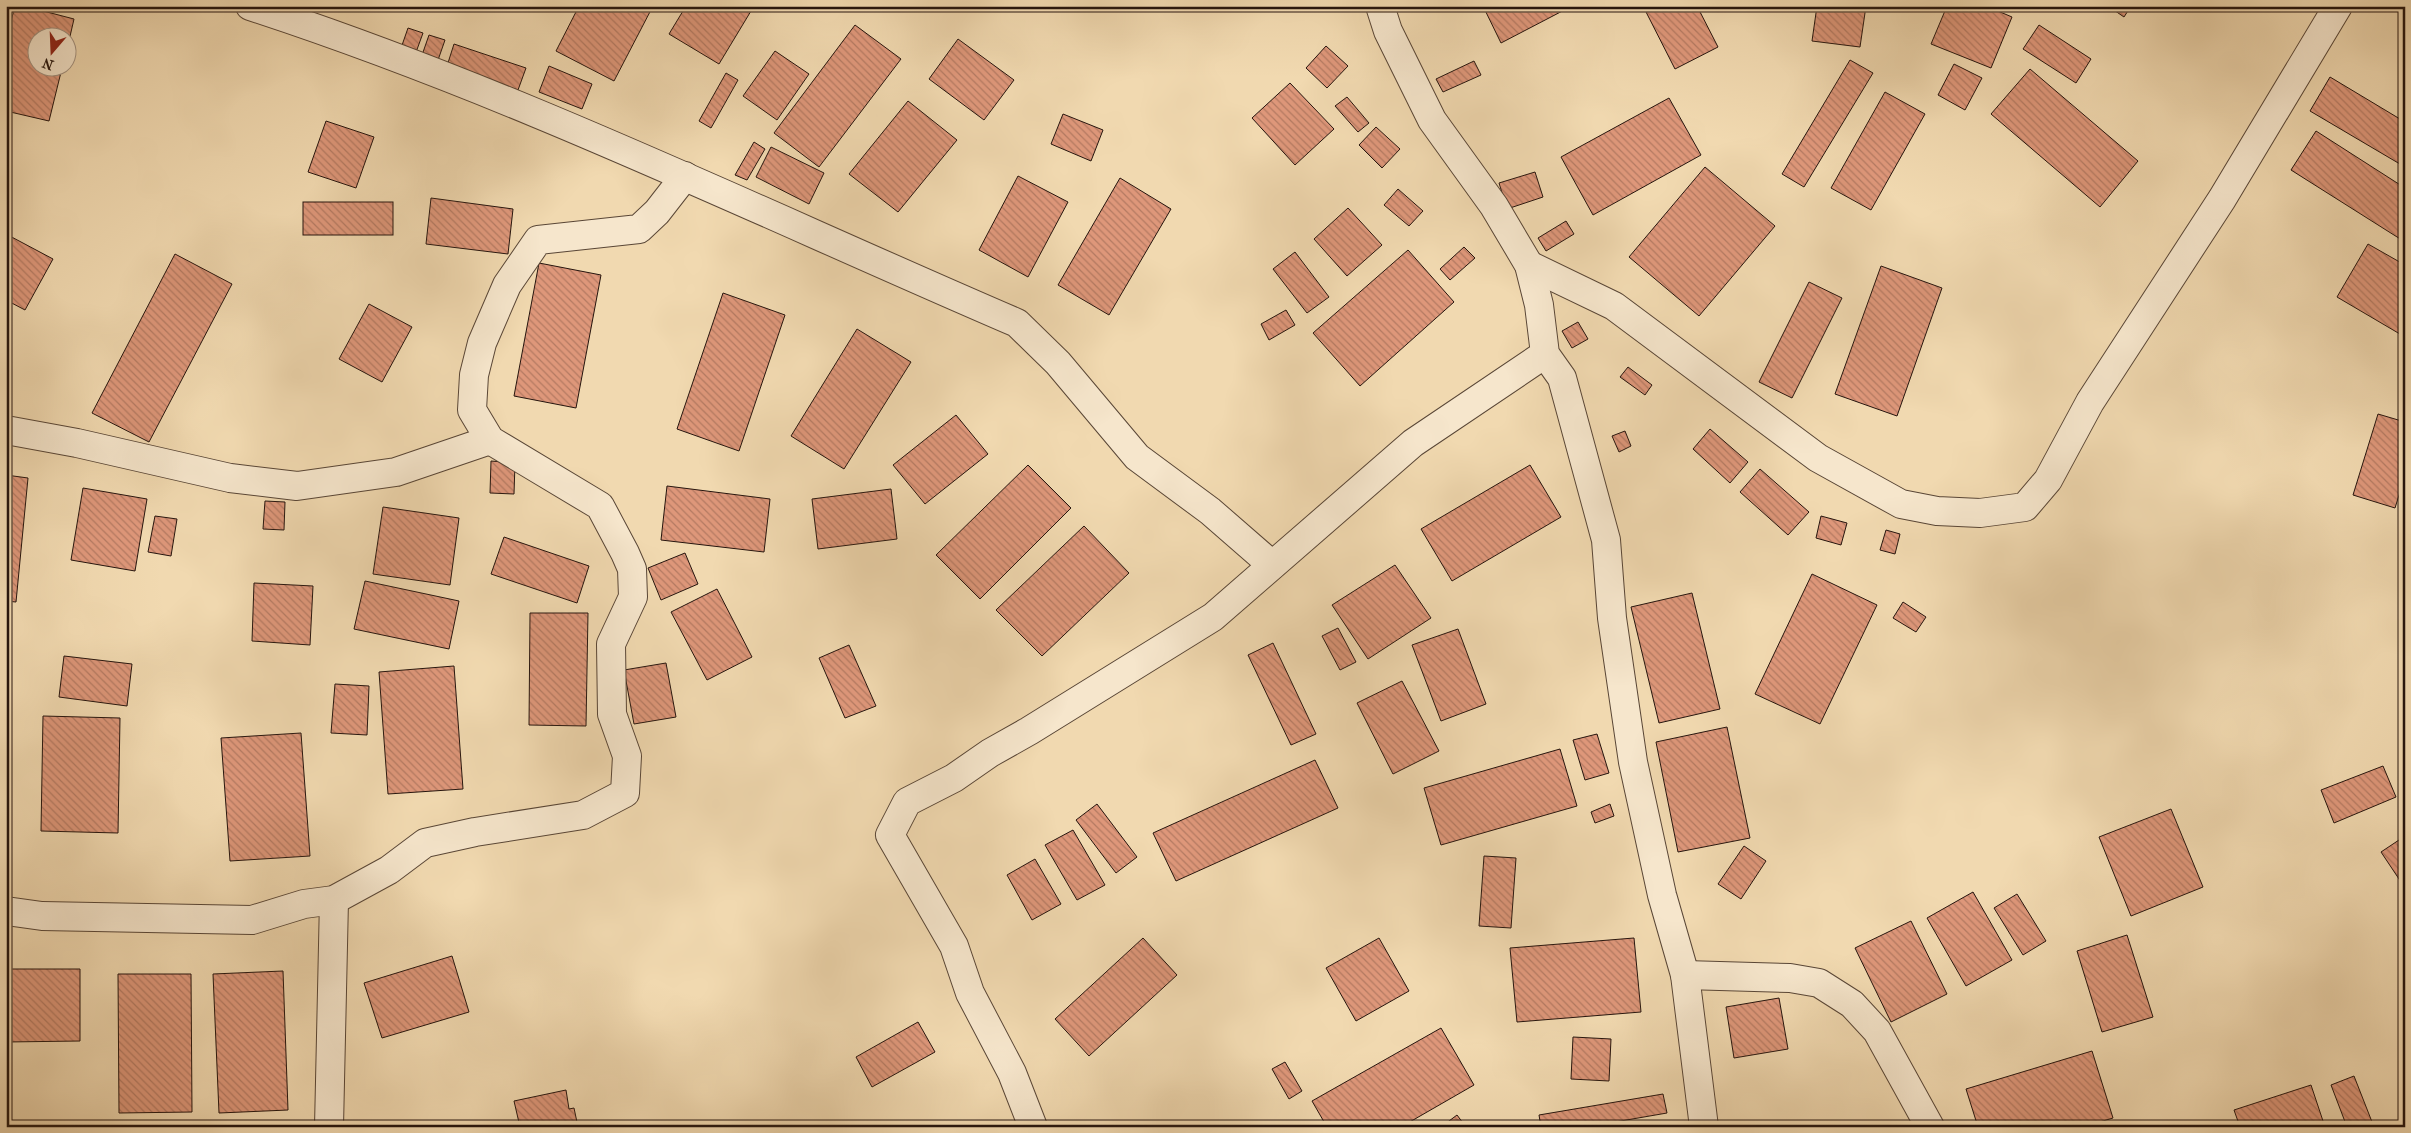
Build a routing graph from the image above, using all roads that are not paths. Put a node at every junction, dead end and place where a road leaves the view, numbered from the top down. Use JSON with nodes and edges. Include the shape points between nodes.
{"nodes":[{"id":1,"x":250,"y":6,"type":"edge"},
{"id":2,"x":1380,"y":6,"type":"edge"},
{"id":3,"x":2338,"y":6,"type":"edge"},
{"id":4,"x":685,"y":176,"type":"junction"},
{"id":5,"x":1529,"y":265,"type":"junction"},
{"id":6,"x":1545,"y":354,"type":"junction"},
{"id":7,"x":6,"y":430,"type":"edge"},
{"id":8,"x":490,"y":440,"type":"junction"},
{"id":9,"x":1272,"y":565,"type":"junction"},
{"id":10,"x":334,"y":900,"type":"junction"},
{"id":11,"x":6,"y":911,"type":"edge"},
{"id":12,"x":1684,"y":975,"type":"junction"},
{"id":13,"x":329,"y":1127,"type":"edge"},
{"id":14,"x":1033,"y":1127,"type":"edge"},
{"id":15,"x":1704,"y":1127,"type":"edge"},
{"id":16,"x":1930,"y":1127,"type":"edge"}],
"edges":[{"from":1,"to":4,"type":"street","via":[[330,32],[472,86]]},
{"from":2,"to":5,"type":"street","via":[[1388,31],[1432,120],[1494,206]]},
{"from":3,"to":5,"type":"street","via":[[2222,199],[2090,402],[2048,480],[2025,507],[1980,513],[1937,511],[1901,504],[1818,458],[1614,306]]},
{"from":4,"to":8,"type":"street","via":[[639,229],[538,240],[507,285],[482,343],[474,376],[472,410]]},
{"from":4,"to":9,"type":"street","via":[[1017,323],[1058,363],[1137,457],[1210,510]]},
{"from":5,"to":6,"type":"street","via":[[1539,305]]},
{"from":6,"to":9,"type":"street","via":[[1413,443]]},
{"from":6,"to":12,"type":"street","via":[[1562,378],[1606,540],[1612,618],[1633,762],[1662,895]]},
{"from":7,"to":8,"type":"street","via":[[230,478],[297,486],[396,472]]},
{"from":8,"to":10,"type":"street","via":[[600,506],[632,569],[633,597],[611,644],[612,714],[627,756],[625,793],[583,815],[425,843],[389,870]]},
{"from":9,"to":14,"type":"street","via":[[1213,617],[954,778],[907,802],[890,835],[954,946],[970,993],[1012,1073]]},
{"from":10,"to":11,"type":"street","via":[[304,904],[252,920],[42,916]]},
{"from":10,"to":13,"type":"street"},
{"from":12,"to":15,"type":"street"},
{"from":12,"to":16,"type":"street","via":[[1790,978],[1820,983],[1852,1004],[1876,1031]]}]}
